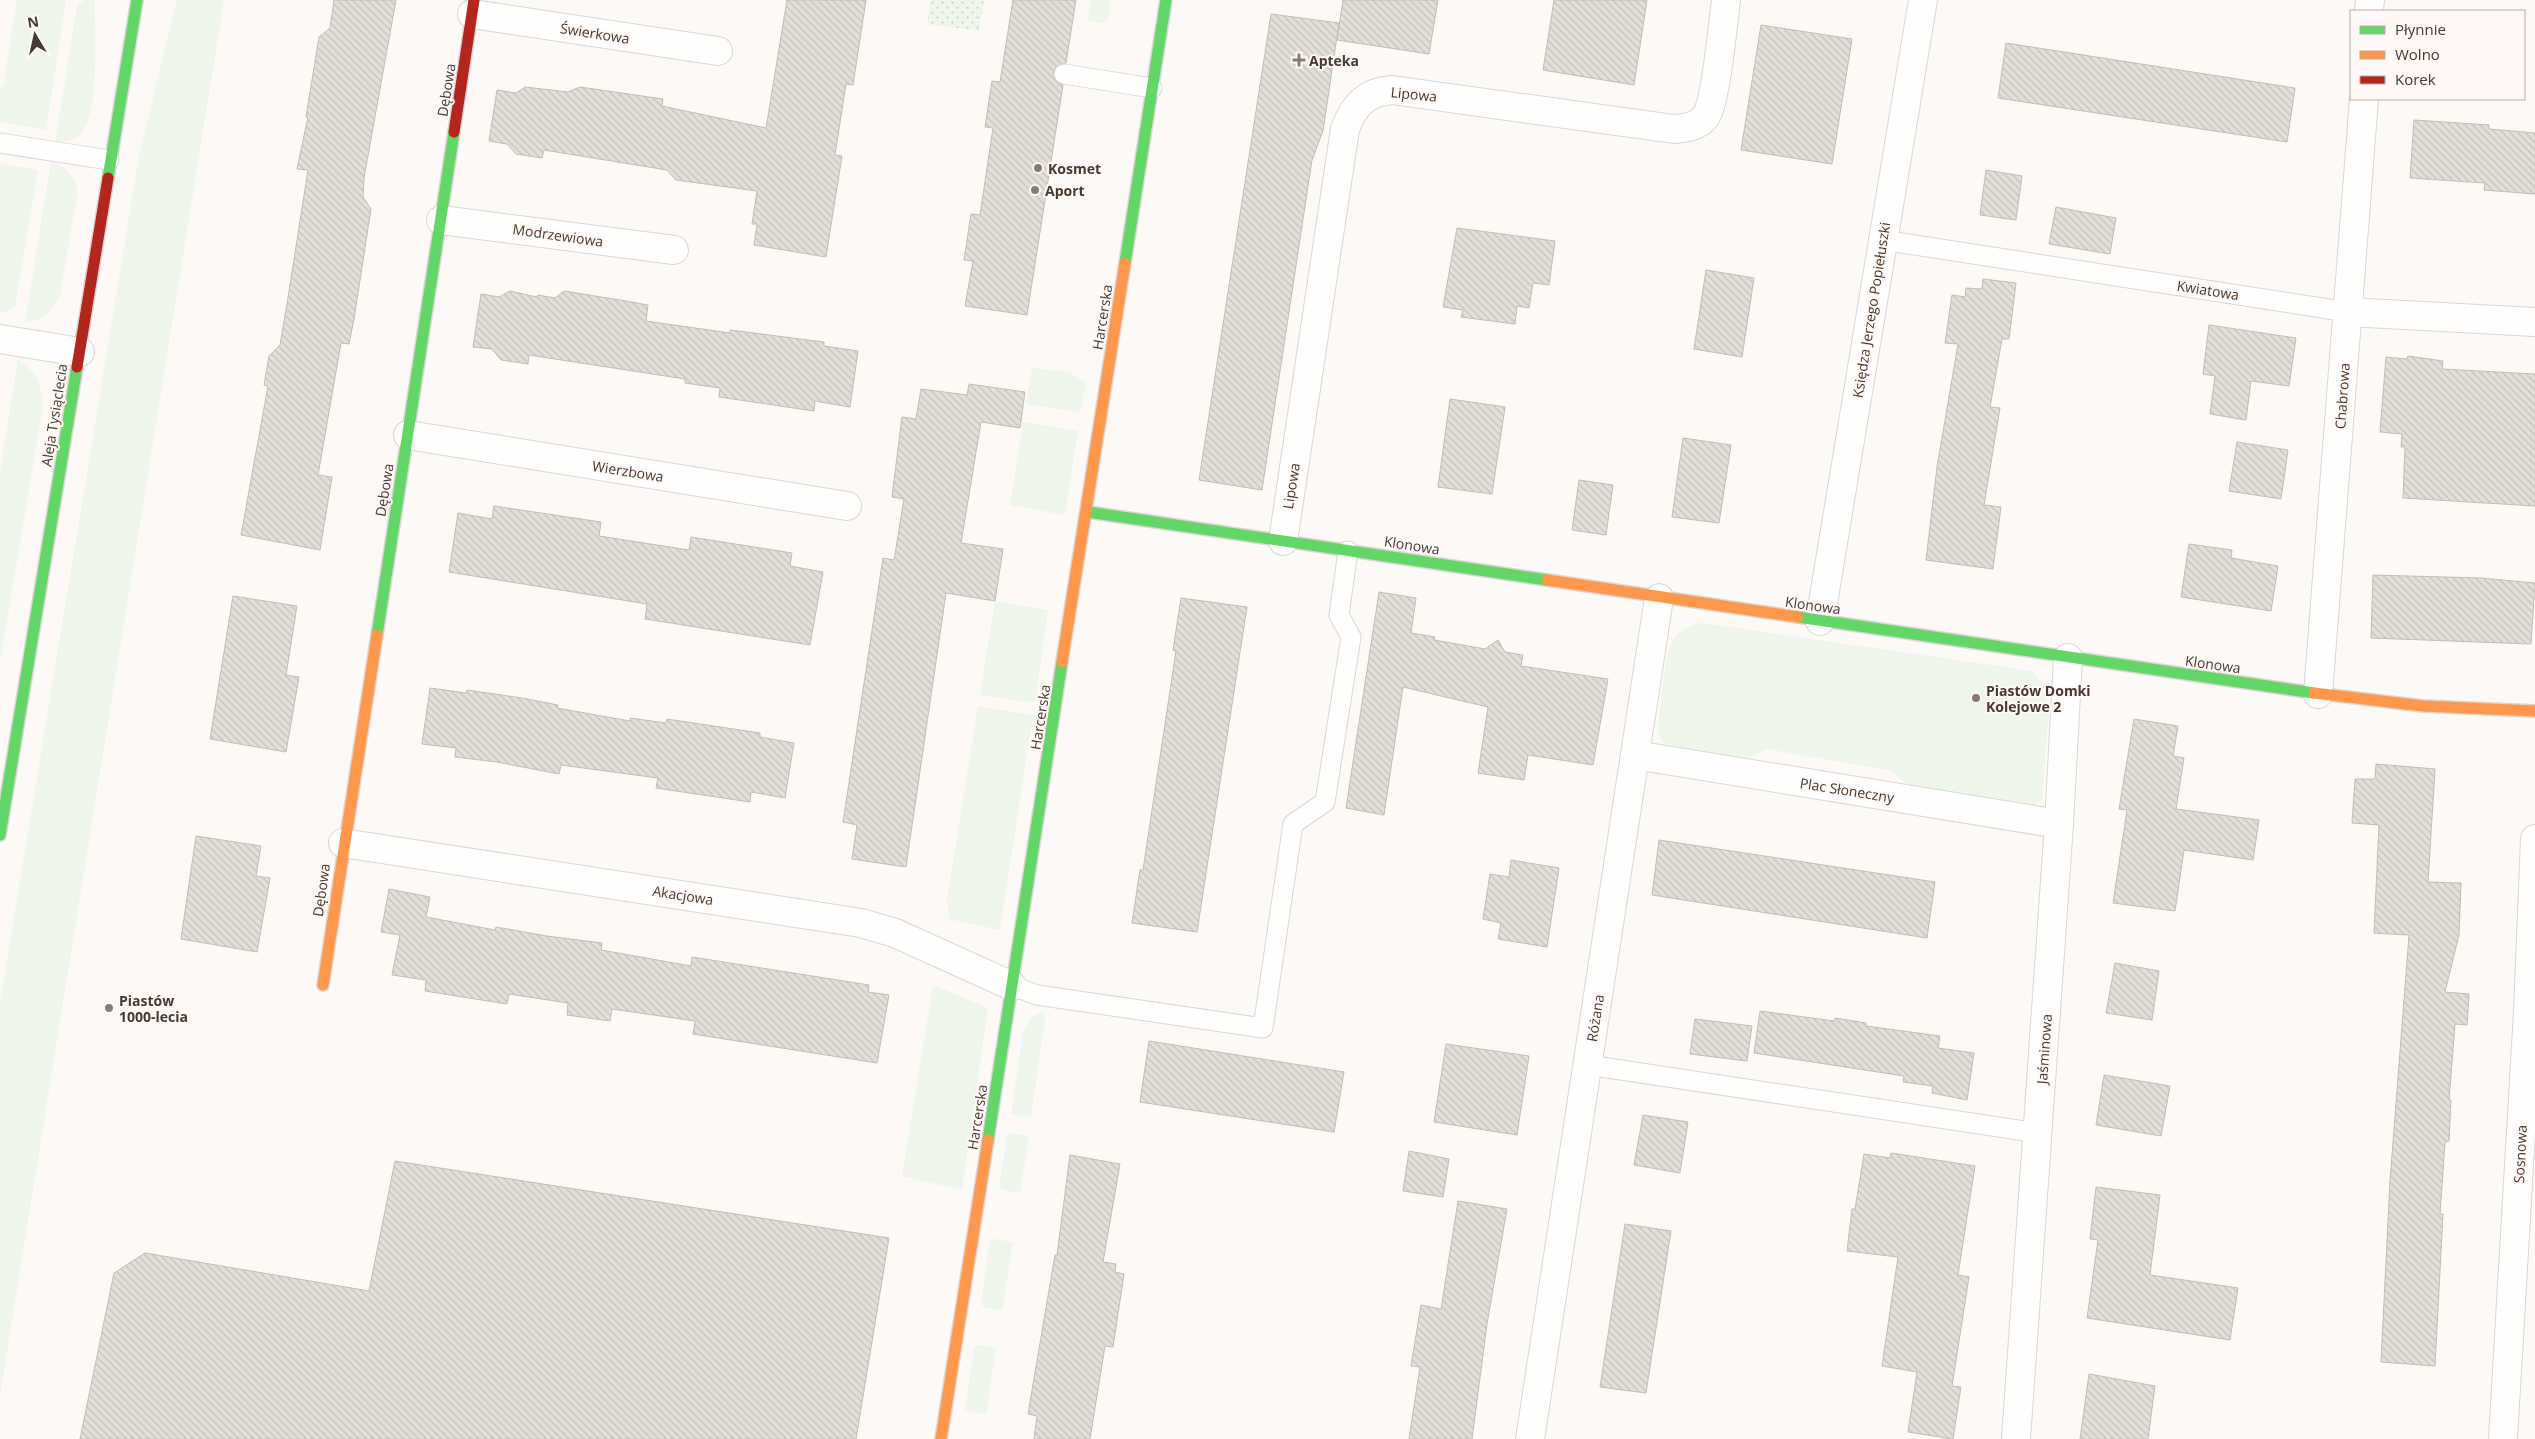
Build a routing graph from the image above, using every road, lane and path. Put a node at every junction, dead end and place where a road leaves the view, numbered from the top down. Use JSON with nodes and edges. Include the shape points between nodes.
{"nodes":[{"id":1,"x":137,"y":0,"type":"edge"},
{"id":2,"x":1166,"y":0,"type":"edge"},
{"id":3,"x":1726,"y":0,"type":"edge"},
{"id":4,"x":1923,"y":0,"type":"edge"},
{"id":5,"x":473,"y":7,"type":"edge"},
{"id":6,"x":718,"y":51,"type":"dead end"},
{"id":7,"x":1064,"y":74,"type":"dead end"},
{"id":8,"x":1152,"y":88,"type":"junction"},
{"id":9,"x":2364,"y":100,"type":"edge"},
{"id":10,"x":0,"y":143,"type":"edge"},
{"id":11,"x":110,"y":160,"type":"junction"},
{"id":12,"x":441,"y":220,"type":"junction"},
{"id":13,"x":1882,"y":240,"type":"junction"},
{"id":14,"x":674,"y":250,"type":"dead end"},
{"id":15,"x":2348,"y":312,"type":"junction"},
{"id":16,"x":2535,"y":322,"type":"edge"},
{"id":17,"x":0,"y":339,"type":"edge"},
{"id":18,"x":80,"y":352,"type":"junction"},
{"id":19,"x":408,"y":435,"type":"junction"},
{"id":20,"x":847,"y":506,"type":"dead end"},
{"id":21,"x":1088,"y":512,"type":"junction"},
{"id":22,"x":1283,"y":541,"type":"junction"},
{"id":23,"x":1348,"y":551,"type":"junction"},
{"id":24,"x":1659,"y":598,"type":"junction"},
{"id":25,"x":1820,"y":621,"type":"junction"},
{"id":26,"x":2068,"y":658,"type":"junction"},
{"id":27,"x":2318,"y":694,"type":"junction"},
{"id":28,"x":2535,"y":711,"type":"edge"},
{"id":29,"x":1635,"y":755,"type":"junction"},
{"id":30,"x":2059,"y":824,"type":"junction"},
{"id":31,"x":0,"y":835,"type":"edge"},
{"id":32,"x":2535,"y":839,"type":"edge"},
{"id":33,"x":343,"y":843,"type":"junction"},
{"id":34,"x":323,"y":985,"type":"dead end"},
{"id":35,"x":1012,"y":986,"type":"junction"},
{"id":36,"x":1588,"y":1065,"type":"junction"},
{"id":37,"x":2038,"y":1133,"type":"junction"},
{"id":38,"x":941,"y":1439,"type":"edge"},
{"id":39,"x":1530,"y":1439,"type":"edge"},
{"id":40,"x":2016,"y":1439,"type":"edge"},
{"id":41,"x":2503,"y":1439,"type":"edge"}],
"edges":[{"from":1,"to":11,"type":"street","name":"Aleja Tysiąclecia"},
{"from":2,"to":8,"type":"street","name":"Harcerska"},
{"from":3,"to":22,"type":"street","name":"Lipowa","via":[[1710,107],[1699,123],[1688,128],[1674,129],[1392,90],[1372,94],[1354,108],[1345,128]]},
{"from":4,"to":13,"type":"street","name":"Księdza Jerzego Popiełuszki"},
{"from":5,"to":6,"type":"street","name":"Świerkowa"},
{"from":5,"to":12,"type":"street","name":"Dębowa"},
{"from":7,"to":8,"type":"lane"},
{"from":8,"to":21,"type":"street","name":"Harcerska"},
{"from":9,"to":15,"type":"street","name":"Chabrowa"},
{"from":10,"to":11,"type":"lane"},
{"from":11,"to":18,"type":"street","name":"Aleja Tysiąclecia"},
{"from":12,"to":14,"type":"street","name":"Modrzewiowa"},
{"from":12,"to":19,"type":"street","name":"Dębowa"},
{"from":13,"to":15,"type":"lane","name":"Kwiatowa"},
{"from":13,"to":25,"type":"street","name":"Księdza Jerzego Popiełuszki"},
{"from":15,"to":16,"type":"street","name":"Kwiatowa"},
{"from":15,"to":27,"type":"street","name":"Chabrowa"},
{"from":17,"to":18,"type":"street"},
{"from":18,"to":31,"type":"street","name":"Aleja Tysiąclecia"},
{"from":19,"to":20,"type":"street","name":"Wierzbowa"},
{"from":19,"to":33,"type":"street","name":"Dębowa"},
{"from":21,"to":22,"type":"street","name":"Klonowa"},
{"from":21,"to":35,"type":"street","name":"Harcerska"},
{"from":22,"to":23,"type":"street","name":"Klonowa"},
{"from":23,"to":24,"type":"street","name":"Klonowa"},
{"from":23,"to":35,"type":"lane","via":[[1338,615],[1351,637],[1325,802],[1293,824],[1263,1028],[1037,996]]},
{"from":24,"to":25,"type":"street","name":"Klonowa"},
{"from":24,"to":29,"type":"street","name":"Różana"},
{"from":25,"to":26,"type":"street","name":"Klonowa"},
{"from":26,"to":27,"type":"street","name":"Klonowa"},
{"from":26,"to":30,"type":"street","name":"Jaśminowa"},
{"from":27,"to":28,"type":"street","name":"Klonowa","via":[[2423,706]]},
{"from":29,"to":30,"type":"street","name":"Plac Słoneczny"},
{"from":29,"to":36,"type":"street","name":"Różana"},
{"from":30,"to":37,"type":"street","name":"Jaśminowa"},
{"from":32,"to":41,"type":"street","name":"Sosnowa"},
{"from":33,"to":34,"type":"street","name":"Dębowa"},
{"from":33,"to":35,"type":"street","name":"Akacjowa","via":[[861,923],[895,933]]},
{"from":35,"to":38,"type":"street","name":"Harcerska"},
{"from":36,"to":37,"type":"lane"},
{"from":36,"to":39,"type":"street","name":"Różana"},
{"from":37,"to":40,"type":"street","name":"Jaśminowa"}]}
